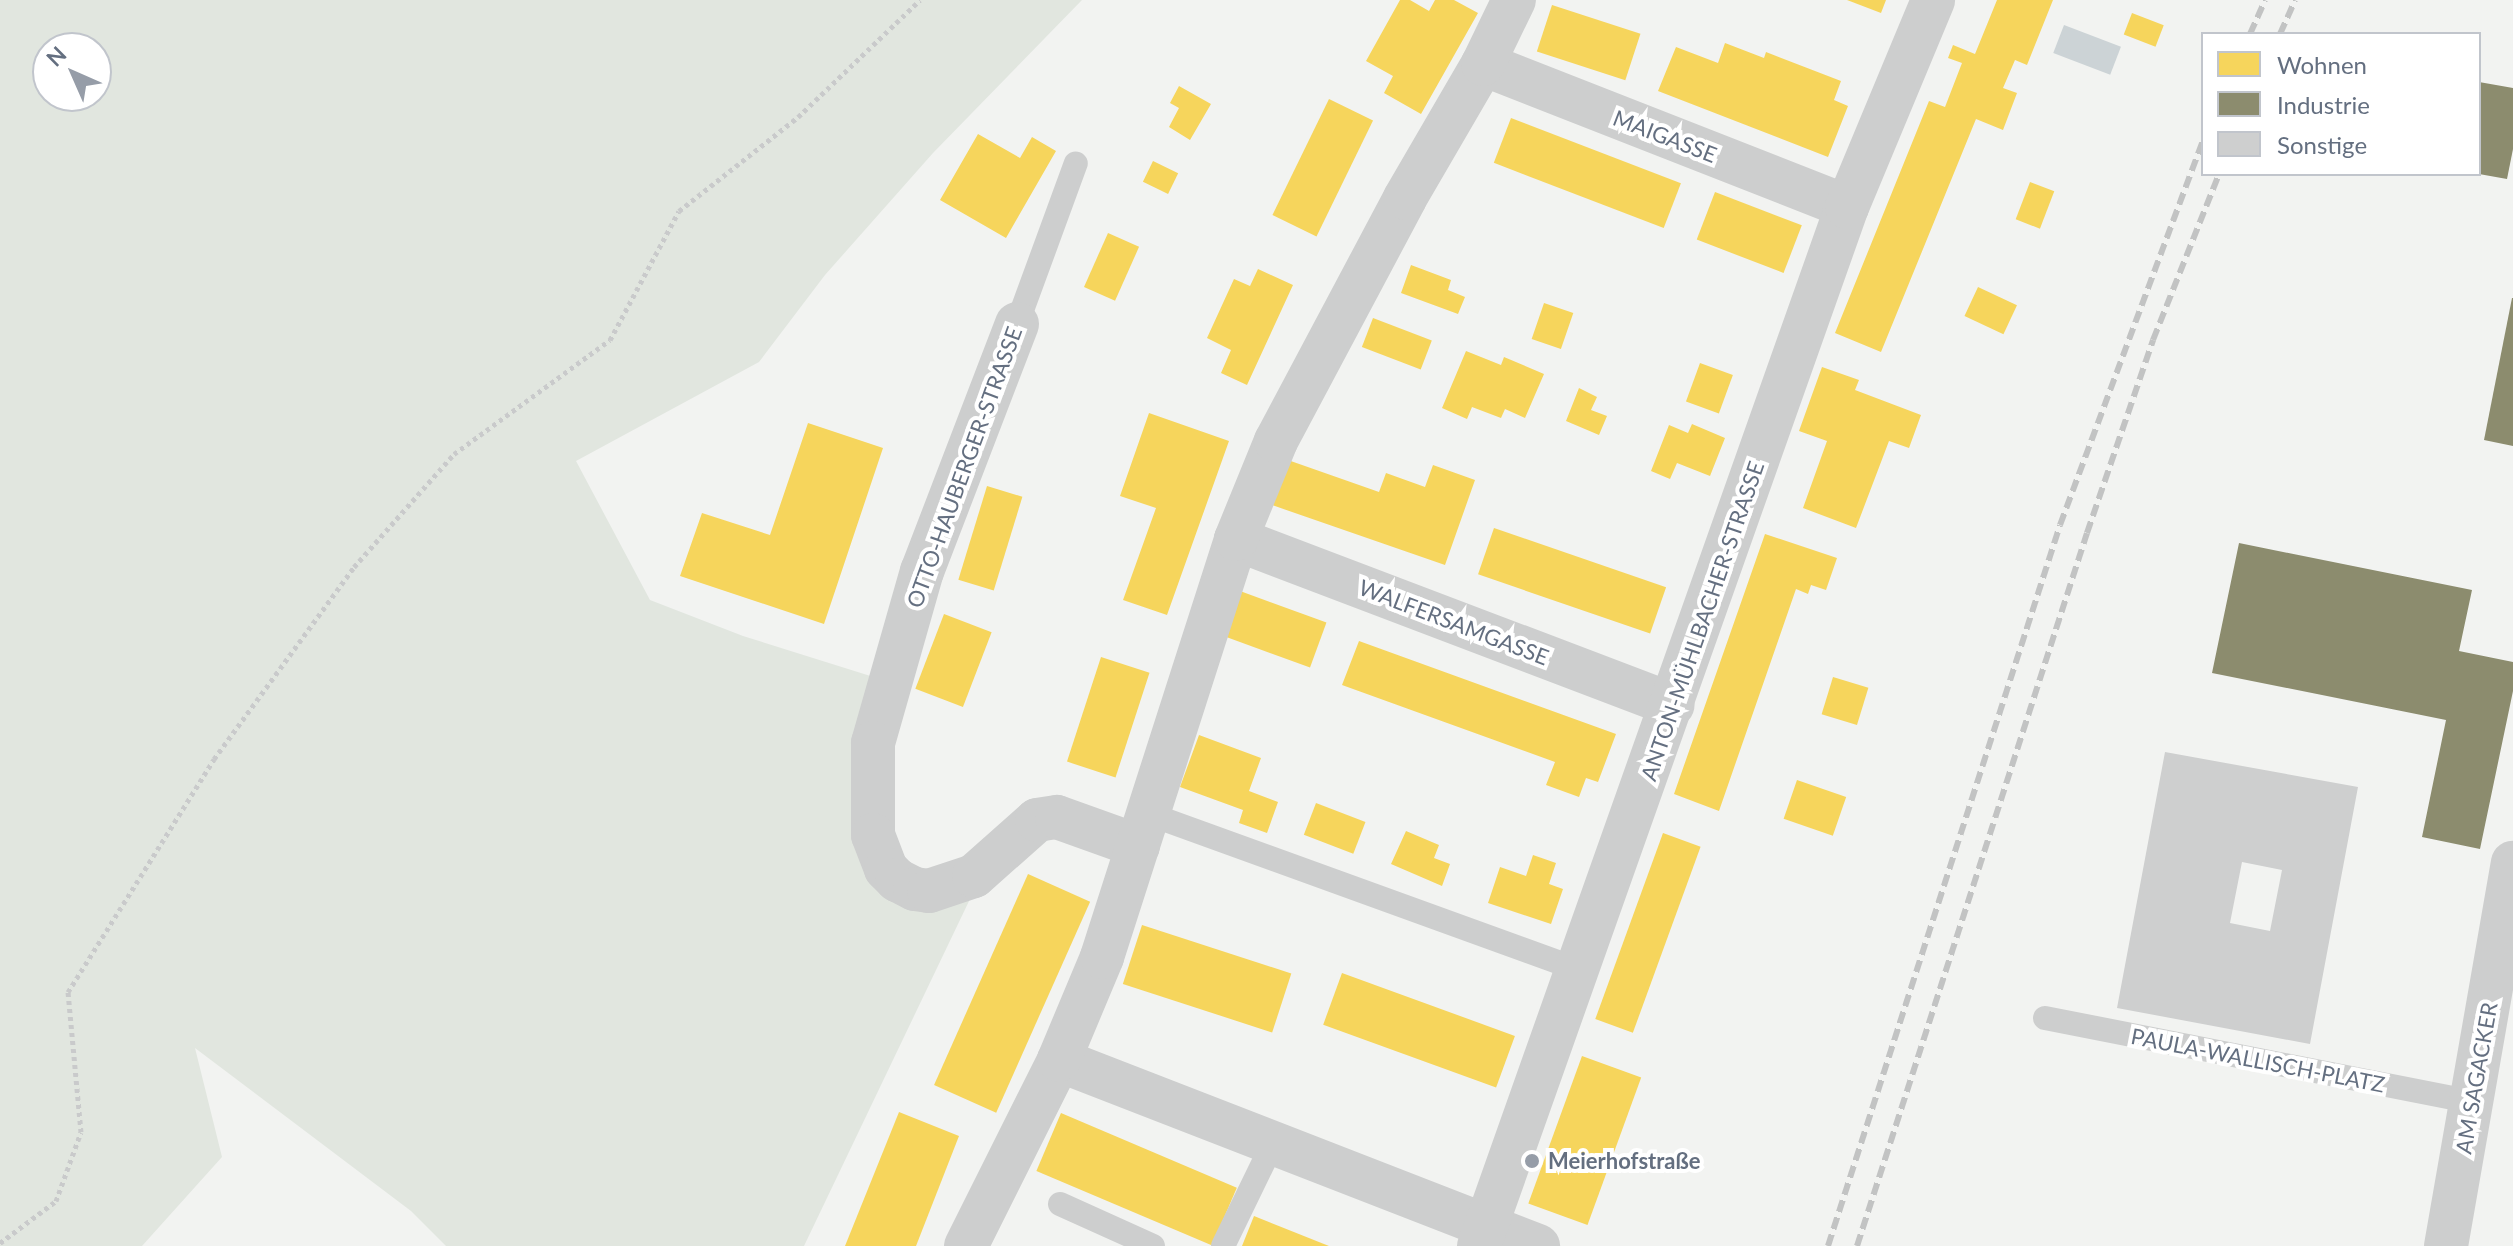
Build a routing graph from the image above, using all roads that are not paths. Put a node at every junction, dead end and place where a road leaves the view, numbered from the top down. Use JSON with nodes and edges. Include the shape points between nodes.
{"nodes":[{"id":1,"x":1514,"y":0,"type":"edge"},
{"id":2,"x":1933,"y":0,"type":"edge"},
{"id":3,"x":1483,"y":64,"type":"junction"},
{"id":4,"x":1076,"y":163,"type":"dead end"},
{"id":5,"x":1847,"y":207,"type":"junction"},
{"id":6,"x":1017,"y":324,"type":"joint"},
{"id":7,"x":1236,"y":539,"type":"junction"},
{"id":8,"x":1673,"y":705,"type":"junction"},
{"id":9,"x":1144,"y":830,"type":"junction"},
{"id":10,"x":2513,"y":863,"type":"edge"},
{"id":11,"x":1578,"y":969,"type":"junction"},
{"id":12,"x":2045,"y":1018,"type":"dead end"},
{"id":13,"x":1059,"y":1060,"type":"junction"},
{"id":14,"x":2472,"y":1102,"type":"junction"},
{"id":15,"x":1274,"y":1141,"type":"junction"},
{"id":16,"x":1060,"y":1204,"type":"dead end"},
{"id":17,"x":1482,"y":1237,"type":"edge"},
{"id":18,"x":966,"y":1246,"type":"edge"},
{"id":19,"x":1153,"y":1246,"type":"edge"},
{"id":20,"x":1223,"y":1246,"type":"edge"},
{"id":21,"x":1538,"y":1246,"type":"edge"},
{"id":22,"x":2446,"y":1246,"type":"edge"}],
"edges":[{"from":1,"to":3,"type":"street"},
{"from":2,"to":5,"type":"street","name":"ANTON-MÜHLBACHER-STRASSE"},
{"from":3,"to":5,"type":"street","name":"MAIGASSE"},
{"from":3,"to":7,"type":"street","via":[[1324,347],[1276,441]]},
{"from":4,"to":6,"type":"lane","name":"OTTO-HAUBERGER-STRASSE"},
{"from":5,"to":8,"type":"street","name":"ANTON-MÜHLBACHER-STRASSE"},
{"from":6,"to":9,"type":"street","name":"OTTO-HAUBERGER-STRASSE","via":[[914,598],[873,743],[873,835],[886,869],[897,880],[929,891],[974,876],[1037,820],[1057,817]]},
{"from":7,"to":8,"type":"street","name":"WALFERSAMGASSE"},
{"from":7,"to":9,"type":"street"},
{"from":8,"to":11,"type":"street","name":"ANTON-MÜHLBACHER-STRASSE"},
{"from":9,"to":11,"type":"lane"},
{"from":9,"to":13,"type":"street","via":[[1102,957]]},
{"from":10,"to":14,"type":"street","name":"AM SAGACKER"},
{"from":11,"to":17,"type":"street","name":"ANTON-MÜHLBACHER-STRASSE"},
{"from":12,"to":14,"type":"lane","name":"PAULA-WALLISCH-PLATZ"},
{"from":13,"to":15,"type":"street"},
{"from":13,"to":18,"type":"street"},
{"from":14,"to":22,"type":"street","name":"AM SAGACKER"},
{"from":15,"to":17,"type":"street"},
{"from":15,"to":20,"type":"lane"},
{"from":16,"to":19,"type":"lane"},
{"from":17,"to":21,"type":"street"}]}
